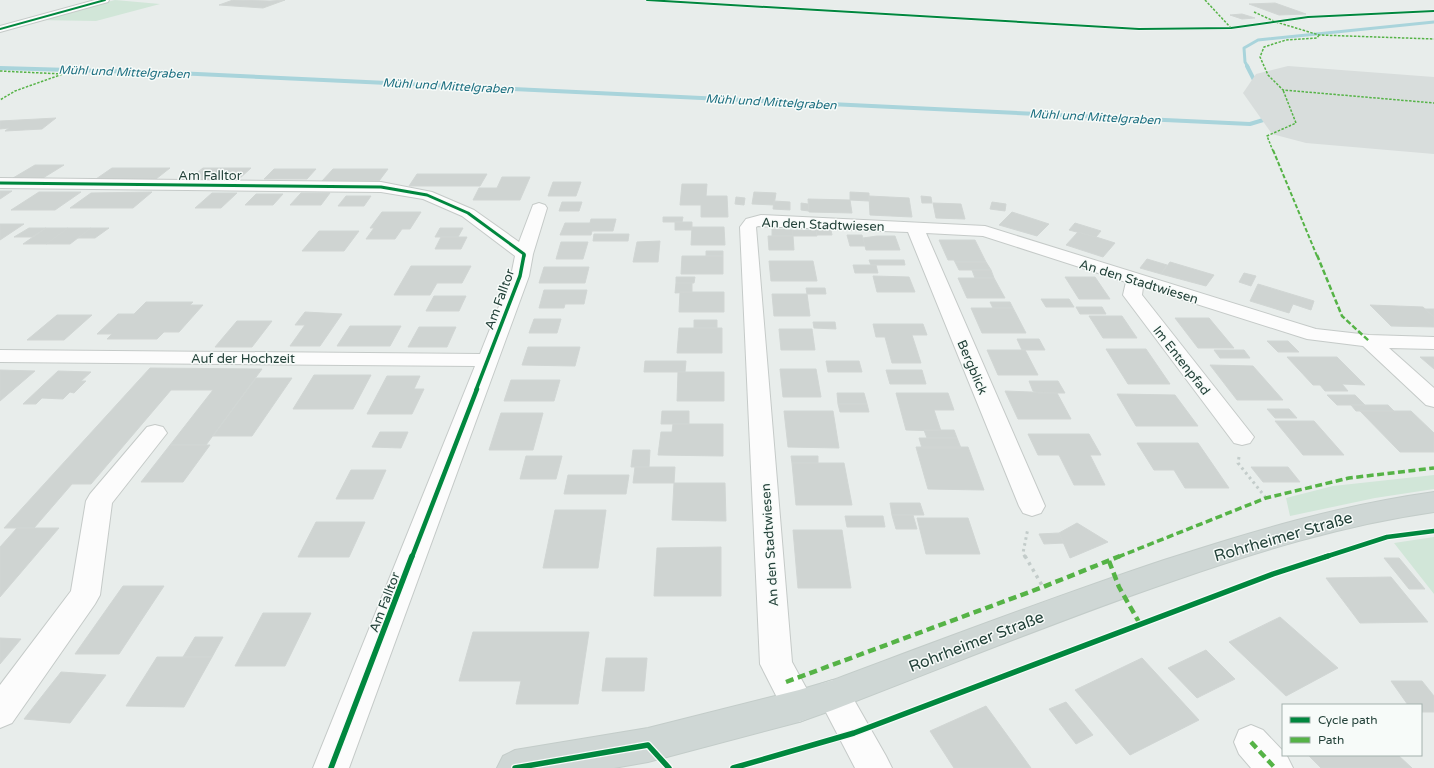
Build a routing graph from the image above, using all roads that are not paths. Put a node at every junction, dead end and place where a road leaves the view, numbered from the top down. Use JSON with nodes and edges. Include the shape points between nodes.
{"nodes":[{"id":1,"x":105,"y":0,"type":"edge"},
{"id":2,"x":0,"y":29,"type":"edge"},
{"id":3,"x":0,"y":183,"type":"edge"},
{"id":4,"x":539,"y":208,"type":"dead end"},
{"id":5,"x":914,"y":228,"type":"junction"},
{"id":6,"x":524,"y":254,"type":"junction"},
{"id":7,"x":1136,"y":280,"type":"junction"},
{"id":8,"x":1369,"y":341,"type":"junction"},
{"id":9,"x":1434,"y":343,"type":"edge"},
{"id":10,"x":0,"y":356,"type":"edge"},
{"id":11,"x":487,"y":360,"type":"junction"},
{"id":12,"x":1434,"y":400,"type":"edge"},
{"id":13,"x":155,"y":432,"type":"dead end"},
{"id":14,"x":1242,"y":437,"type":"road end"},
{"id":15,"x":1434,"y":502,"type":"edge"},
{"id":16,"x":1032,"y":506,"type":"road end"},
{"id":17,"x":833,"y":695,"type":"junction"},
{"id":18,"x":799,"y":706,"type":"junction"},
{"id":19,"x":0,"y":712,"type":"edge"},
{"id":20,"x":1251,"y":742,"type":"dead end"},
{"id":21,"x":331,"y":768,"type":"edge"},
{"id":22,"x":515,"y":768,"type":"edge"},
{"id":23,"x":874,"y":768,"type":"edge"},
{"id":24,"x":1275,"y":768,"type":"edge"}],
"edges":[{"from":1,"to":2,"type":"street"},
{"from":3,"to":6,"type":"street","name":"Am Falltor","via":[[381,187],[427,195],[468,213]]},
{"from":4,"to":6,"type":"street","name":"Am Falltor"},
{"from":5,"to":7,"type":"street","name":"An den Stadtwiesen","via":[[985,231]]},
{"from":5,"to":16,"type":"street","name":"Bergblick"},
{"from":5,"to":18,"type":"street","name":"An den Stadtwiesen","via":[[761,220],[752,222],[748,227],[776,664]]},
{"from":6,"to":11,"type":"street","name":"Am Falltor","via":[[520,276]]},
{"from":7,"to":8,"type":"street","name":"An den Stadtwiesen","via":[[1314,335]]},
{"from":7,"to":14,"type":"street","name":"Im Entenpfad","via":[[1132,295]]},
{"from":8,"to":9,"type":"street","name":"An den Stadtwiesen"},
{"from":8,"to":12,"type":"street"},
{"from":10,"to":11,"type":"street","name":"Auf der Hochzeit"},
{"from":11,"to":21,"type":"street","name":"Am Falltor"},
{"from":13,"to":19,"type":"street","via":[[99,501],[85,595]]},
{"from":15,"to":17,"type":"main road","name":"Rohrheimer Straße","via":[[1318,524],[1236,548],[1119,587]]},
{"from":17,"to":18,"type":"main road","name":"Rohrheimer Straße"},
{"from":17,"to":23,"type":"street"},
{"from":18,"to":22,"type":"main road","name":"Rohrheimer Straße","via":[[648,745]]},
{"from":20,"to":24,"type":"street"}]}
